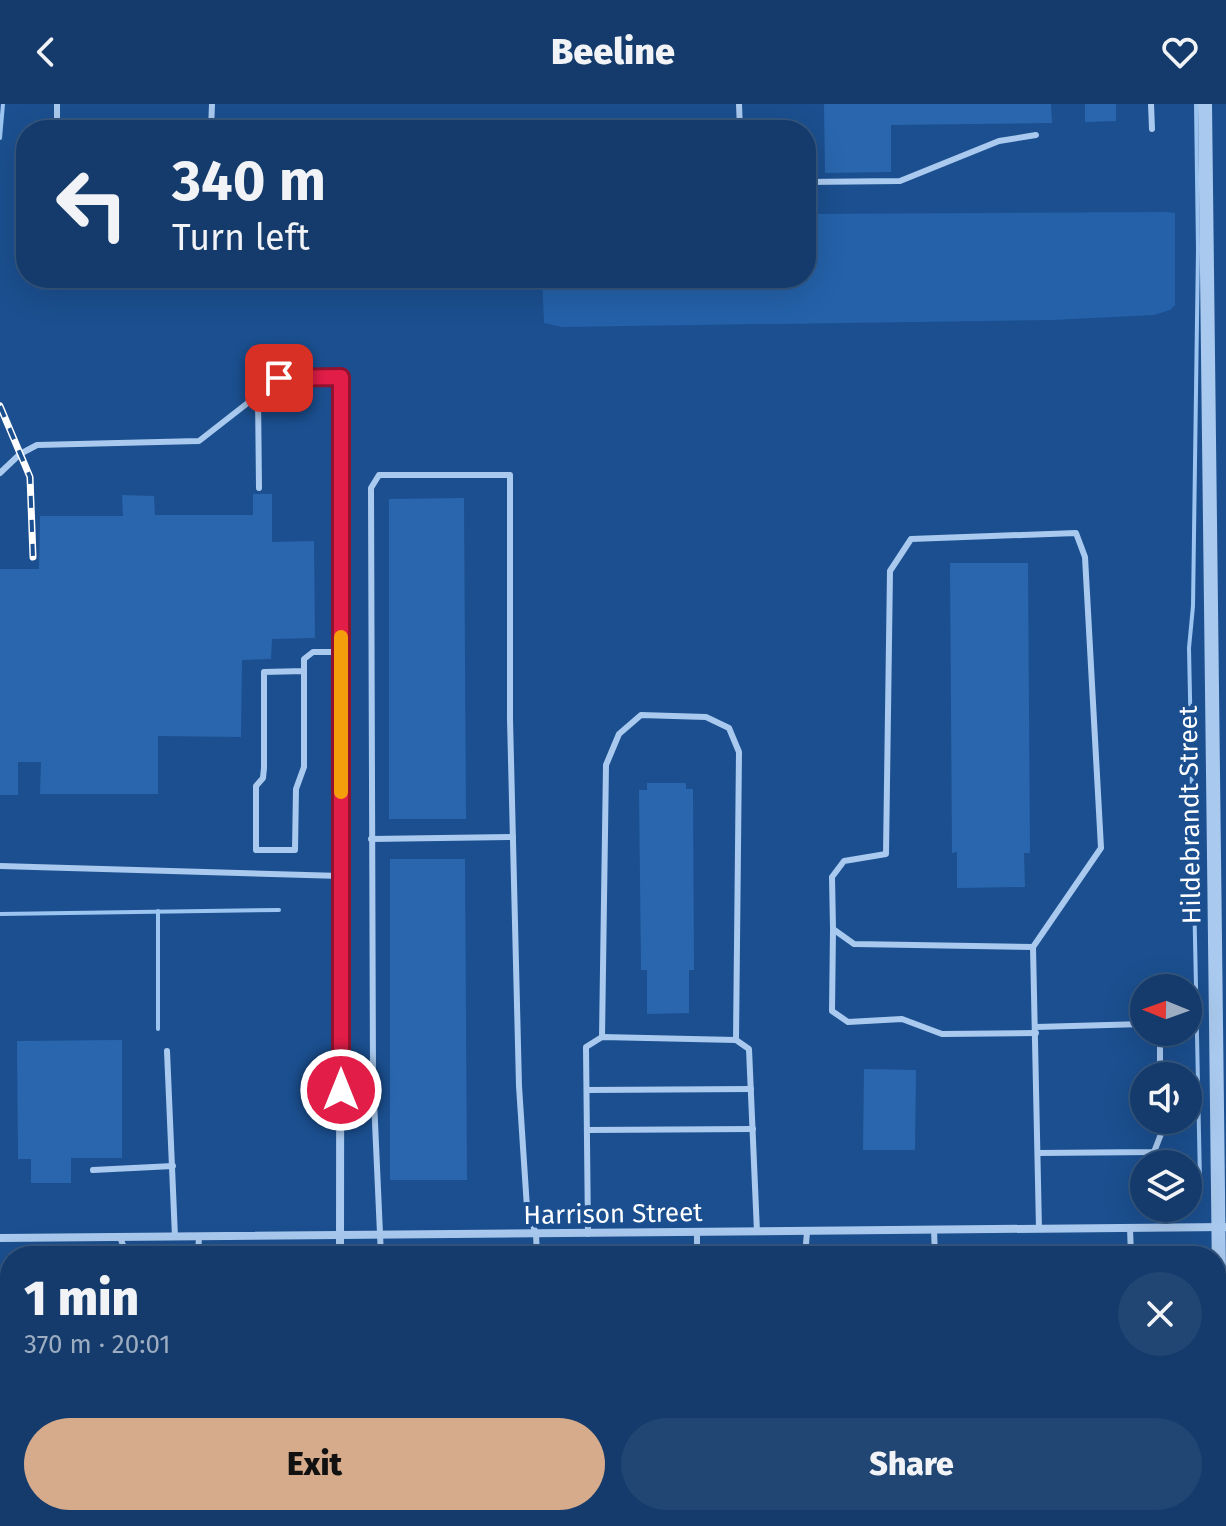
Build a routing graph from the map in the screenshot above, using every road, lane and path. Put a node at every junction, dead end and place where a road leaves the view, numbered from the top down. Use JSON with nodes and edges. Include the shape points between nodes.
{"nodes":[{"id":1,"x":1151,"y":104,"type":"edge"},
{"id":2,"x":1205,"y":104,"type":"edge"},
{"id":3,"x":1152,"y":129,"type":"dead end"},
{"id":4,"x":1036,"y":135,"type":"dead end"},
{"id":5,"x":816,"y":182,"type":"edge"},
{"id":6,"x":341,"y":377,"type":"joint"},
{"id":7,"x":258,"y":395,"type":"junction"},
{"id":8,"x":0,"y":473,"type":"edge"},
{"id":9,"x":259,"y":488,"type":"dead end"},
{"id":10,"x":341,"y":652,"type":"junction"},
{"id":11,"x":304,"y":671,"type":"junction"},
{"id":12,"x":513,"y":837,"type":"junction"},
{"id":13,"x":371,"y":839,"type":"junction"},
{"id":14,"x":0,"y":866,"type":"edge"},
{"id":15,"x":341,"y":876,"type":"junction"},
{"id":16,"x":833,"y":929,"type":"junction"},
{"id":17,"x":1033,"y":947,"type":"junction"},
{"id":18,"x":1130,"y":1025,"type":"edge"},
{"id":19,"x":1036,"y":1030,"type":"junction"},
{"id":20,"x":602,"y":1037,"type":"junction"},
{"id":21,"x":736,"y":1040,"type":"junction"},
{"id":22,"x":167,"y":1051,"type":"dead end"},
{"id":23,"x":751,"y":1089,"type":"junction"},
{"id":24,"x":587,"y":1090,"type":"junction"},
{"id":25,"x":753,"y":1129,"type":"junction"},
{"id":26,"x":587,"y":1130,"type":"junction"},
{"id":27,"x":1161,"y":1134,"type":"edge"},
{"id":28,"x":1038,"y":1153,"type":"junction"},
{"id":29,"x":173,"y":1166,"type":"junction"},
{"id":30,"x":93,"y":1170,"type":"dead end"},
{"id":31,"x":1222,"y":1227,"type":"edge"},
{"id":32,"x":1130,"y":1228,"type":"junction"},
{"id":33,"x":1039,"y":1229,"type":"junction"},
{"id":34,"x":934,"y":1230,"type":"junction"},
{"id":35,"x":757,"y":1232,"type":"junction"},
{"id":36,"x":807,"y":1232,"type":"junction"},
{"id":37,"x":697,"y":1233,"type":"junction"},
{"id":38,"x":536,"y":1234,"type":"junction"},
{"id":39,"x":588,"y":1234,"type":"junction"},
{"id":40,"x":199,"y":1236,"type":"junction"},
{"id":41,"x":340,"y":1236,"type":"junction"},
{"id":42,"x":381,"y":1236,"type":"junction"},
{"id":43,"x":120,"y":1237,"type":"junction"},
{"id":44,"x":175,"y":1237,"type":"junction"},
{"id":45,"x":0,"y":1238,"type":"edge"},
{"id":46,"x":123,"y":1246,"type":"edge"},
{"id":47,"x":198,"y":1246,"type":"edge"},
{"id":48,"x":340,"y":1246,"type":"edge"},
{"id":49,"x":381,"y":1246,"type":"edge"},
{"id":50,"x":537,"y":1246,"type":"edge"},
{"id":51,"x":697,"y":1246,"type":"edge"},
{"id":52,"x":806,"y":1246,"type":"edge"},
{"id":53,"x":935,"y":1246,"type":"edge"},
{"id":54,"x":1131,"y":1246,"type":"edge"}],
"edges":[{"from":1,"to":3,"type":"lane"},
{"from":2,"to":31,"type":"street","name":"Hildebrandt Street"},
{"from":4,"to":5,"type":"lane","via":[[999,141],[900,181]]},
{"from":6,"to":7,"type":"lane","via":[[279,378]]},
{"from":6,"to":10,"type":"street"},
{"from":7,"to":8,"type":"lane","via":[[199,441],[37,445]]},
{"from":7,"to":9,"type":"lane"},
{"from":10,"to":11,"type":"lane","via":[[308,654]]},
{"from":10,"to":15,"type":"street"},
{"from":11,"to":11,"type":"lane","via":[[304,767],[296,789],[295,850],[256,850],[256,786],[264,768],[264,672]]},
{"from":12,"to":13,"type":"lane"},
{"from":12,"to":13,"type":"lane","via":[[510,475],[411,474],[379,475],[371,488]]},
{"from":12,"to":38,"type":"lane","via":[[519,1086],[527,1208]]},
{"from":13,"to":42,"type":"lane","via":[[373,1078]]},
{"from":14,"to":15,"type":"lane"},
{"from":15,"to":41,"type":"street"},
{"from":16,"to":17,"type":"lane","via":[[854,944]]},
{"from":16,"to":17,"type":"lane","via":[[832,877],[844,861],[886,854],[890,571],[911,539],[1076,533],[1085,557],[1101,848]]},
{"from":16,"to":19,"type":"lane","via":[[832,1011],[848,1022],[902,1019],[942,1034]]},
{"from":17,"to":19,"type":"lane"},
{"from":18,"to":19,"type":"lane"},
{"from":19,"to":28,"type":"lane"},
{"from":20,"to":21,"type":"lane"},
{"from":20,"to":21,"type":"lane","via":[[606,765],[619,734],[641,715],[706,717],[729,728],[739,752]]},
{"from":20,"to":24,"type":"lane","via":[[586,1047]]},
{"from":21,"to":23,"type":"lane","via":[[749,1049]]},
{"from":22,"to":29,"type":"lane"},
{"from":23,"to":24,"type":"lane"},
{"from":23,"to":25,"type":"lane"},
{"from":24,"to":26,"type":"lane"},
{"from":25,"to":26,"type":"lane"},
{"from":25,"to":35,"type":"lane"},
{"from":26,"to":39,"type":"lane"},
{"from":27,"to":28,"type":"lane","via":[[1154,1152]]},
{"from":28,"to":33,"type":"lane"},
{"from":29,"to":30,"type":"lane"},
{"from":29,"to":44,"type":"lane"},
{"from":31,"to":32,"type":"street","name":"Harrison Street"},
{"from":32,"to":33,"type":"street","name":"Harrison Street"},
{"from":32,"to":54,"type":"lane"},
{"from":33,"to":34,"type":"street","name":"Harrison Street"},
{"from":34,"to":36,"type":"street","name":"Harrison Street"},
{"from":34,"to":53,"type":"lane"},
{"from":35,"to":36,"type":"street","name":"Harrison Street"},
{"from":35,"to":37,"type":"street","name":"Harrison Street"},
{"from":36,"to":52,"type":"lane"},
{"from":37,"to":39,"type":"street","name":"Harrison Street"},
{"from":37,"to":51,"type":"lane"},
{"from":38,"to":39,"type":"street","name":"Harrison Street"},
{"from":38,"to":42,"type":"street","name":"Harrison Street"},
{"from":38,"to":50,"type":"lane"},
{"from":40,"to":41,"type":"street","name":"Harrison Street"},
{"from":40,"to":44,"type":"street","name":"Harrison Street"},
{"from":40,"to":47,"type":"lane"},
{"from":41,"to":42,"type":"street","name":"Harrison Street"},
{"from":41,"to":48,"type":"street"},
{"from":42,"to":49,"type":"lane"},
{"from":43,"to":44,"type":"street","name":"Harrison Street"},
{"from":43,"to":45,"type":"street","name":"Harrison Street"},
{"from":43,"to":46,"type":"lane"}]}
